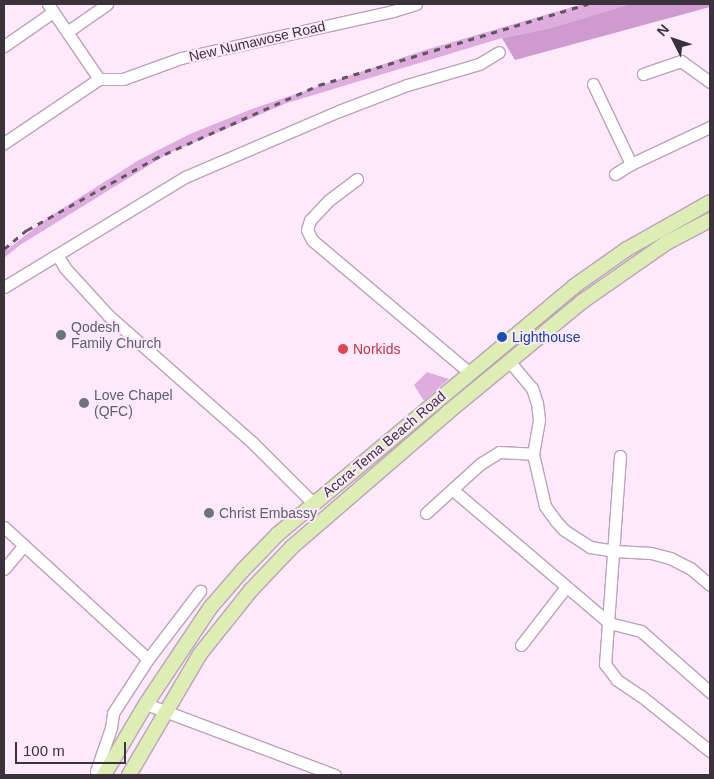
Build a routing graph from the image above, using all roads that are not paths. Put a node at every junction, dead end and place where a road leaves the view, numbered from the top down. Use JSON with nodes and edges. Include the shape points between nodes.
{"nodes":[{"id":1,"x":107,"y":4,"type":"edge"},
{"id":2,"x":416,"y":4,"type":"edge"},
{"id":3,"x":51,"y":8,"type":"edge"},
{"id":4,"x":67,"y":32,"type":"junction"},
{"id":5,"x":4,"y":46,"type":"edge"},
{"id":6,"x":499,"y":52,"type":"dead end"},
{"id":7,"x":643,"y":74,"type":"dead end"},
{"id":8,"x":99,"y":79,"type":"junction"},
{"id":9,"x":710,"y":82,"type":"edge"},
{"id":10,"x":594,"y":84,"type":"dead end"},
{"id":11,"x":710,"y":127,"type":"edge"},
{"id":12,"x":4,"y":144,"type":"edge"},
{"id":13,"x":631,"y":164,"type":"junction"},
{"id":14,"x":615,"y":174,"type":"dead end"},
{"id":15,"x":356,"y":179,"type":"dead end"},
{"id":16,"x":710,"y":202,"type":"edge"},
{"id":17,"x":710,"y":220,"type":"edge"},
{"id":18,"x":56,"y":255,"type":"junction"},
{"id":19,"x":4,"y":287,"type":"edge"},
{"id":20,"x":509,"y":361,"type":"junction"},
{"id":21,"x":470,"y":373,"type":"junction"},
{"id":22,"x":533,"y":454,"type":"junction"},
{"id":23,"x":620,"y":456,"type":"dead end"},
{"id":24,"x":453,"y":490,"type":"junction"},
{"id":25,"x":313,"y":503,"type":"junction"},
{"id":26,"x":426,"y":513,"type":"dead end"},
{"id":27,"x":324,"y":517,"type":"junction"},
{"id":28,"x":4,"y":526,"type":"edge"},
{"id":29,"x":24,"y":545,"type":"junction"},
{"id":30,"x":614,"y":551,"type":"junction"},
{"id":31,"x":4,"y":569,"type":"edge"},
{"id":32,"x":710,"y":585,"type":"edge"},
{"id":33,"x":566,"y":586,"type":"junction"},
{"id":34,"x":200,"y":591,"type":"dead end"},
{"id":35,"x":609,"y":623,"type":"junction"},
{"id":36,"x":521,"y":645,"type":"dead end"},
{"id":37,"x":148,"y":659,"type":"junction"},
{"id":38,"x":710,"y":692,"type":"edge"},
{"id":39,"x":146,"y":704,"type":"junction"},
{"id":40,"x":165,"y":711,"type":"junction"},
{"id":41,"x":710,"y":751,"type":"edge"},
{"id":42,"x":103,"y":775,"type":"edge"},
{"id":43,"x":129,"y":775,"type":"edge"},
{"id":44,"x":335,"y":775,"type":"edge"}],
"edges":[{"from":1,"to":4,"type":"street"},
{"from":2,"to":8,"type":"street","name":"New Numawose Road","via":[[180,58],[123,79]]},
{"from":3,"to":4,"type":"street"},
{"from":3,"to":5,"type":"street"},
{"from":4,"to":8,"type":"street"},
{"from":6,"to":18,"type":"street","via":[[479,64],[407,85],[339,111],[185,177]]},
{"from":7,"to":9,"type":"street","via":[[681,61]]},
{"from":8,"to":12,"type":"street"},
{"from":10,"to":13,"type":"street"},
{"from":11,"to":13,"type":"street"},
{"from":13,"to":14,"type":"street"},
{"from":15,"to":21,"type":"street","via":[[310,220],[307,230],[312,240]]},
{"from":16,"to":21,"type":"main road","name":"Accra-Tema Beach Road","via":[[627,249],[573,287]]},
{"from":17,"to":20,"type":"main road","name":"Accra-Tema Beach Road","via":[[634,264],[582,301]]},
{"from":18,"to":19,"type":"street"},
{"from":18,"to":25,"type":"street","via":[[109,316],[253,444]]},
{"from":20,"to":22,"type":"street","via":[[532,388],[537,403]]},
{"from":20,"to":27,"type":"main road","name":"Accra-Tema Beach Road"},
{"from":21,"to":25,"type":"main road","name":"Accra-Tema Beach Road"},
{"from":22,"to":24,"type":"street","via":[[499,452],[480,464]]},
{"from":22,"to":30,"type":"street","via":[[546,506],[554,520],[578,540]]},
{"from":23,"to":30,"type":"street"},
{"from":24,"to":26,"type":"street"},
{"from":24,"to":33,"type":"street"},
{"from":25,"to":27,"type":"main road"},
{"from":25,"to":39,"type":"main road","name":"Accra-Tema Beach Road","via":[[242,571],[210,608]]},
{"from":27,"to":40,"type":"main road","name":"Accra-Tema Beach Road","via":[[223,623]]},
{"from":28,"to":29,"type":"street"},
{"from":29,"to":31,"type":"street"},
{"from":29,"to":37,"type":"street"},
{"from":30,"to":32,"type":"street","via":[[651,552],[670,558],[690,568]]},
{"from":30,"to":35,"type":"street"},
{"from":33,"to":35,"type":"street"},
{"from":33,"to":36,"type":"street"},
{"from":34,"to":37,"type":"street"},
{"from":35,"to":38,"type":"street","via":[[641,631]]},
{"from":35,"to":41,"type":"street","via":[[605,664],[617,680]]},
{"from":37,"to":42,"type":"street","via":[[113,713],[96,770]]},
{"from":39,"to":40,"type":"street"},
{"from":39,"to":42,"type":"main road","name":"Accra-Tema Beach Road"},
{"from":40,"to":43,"type":"main road","name":"Accra-Tema Beach Road"},
{"from":40,"to":44,"type":"street"}]}
